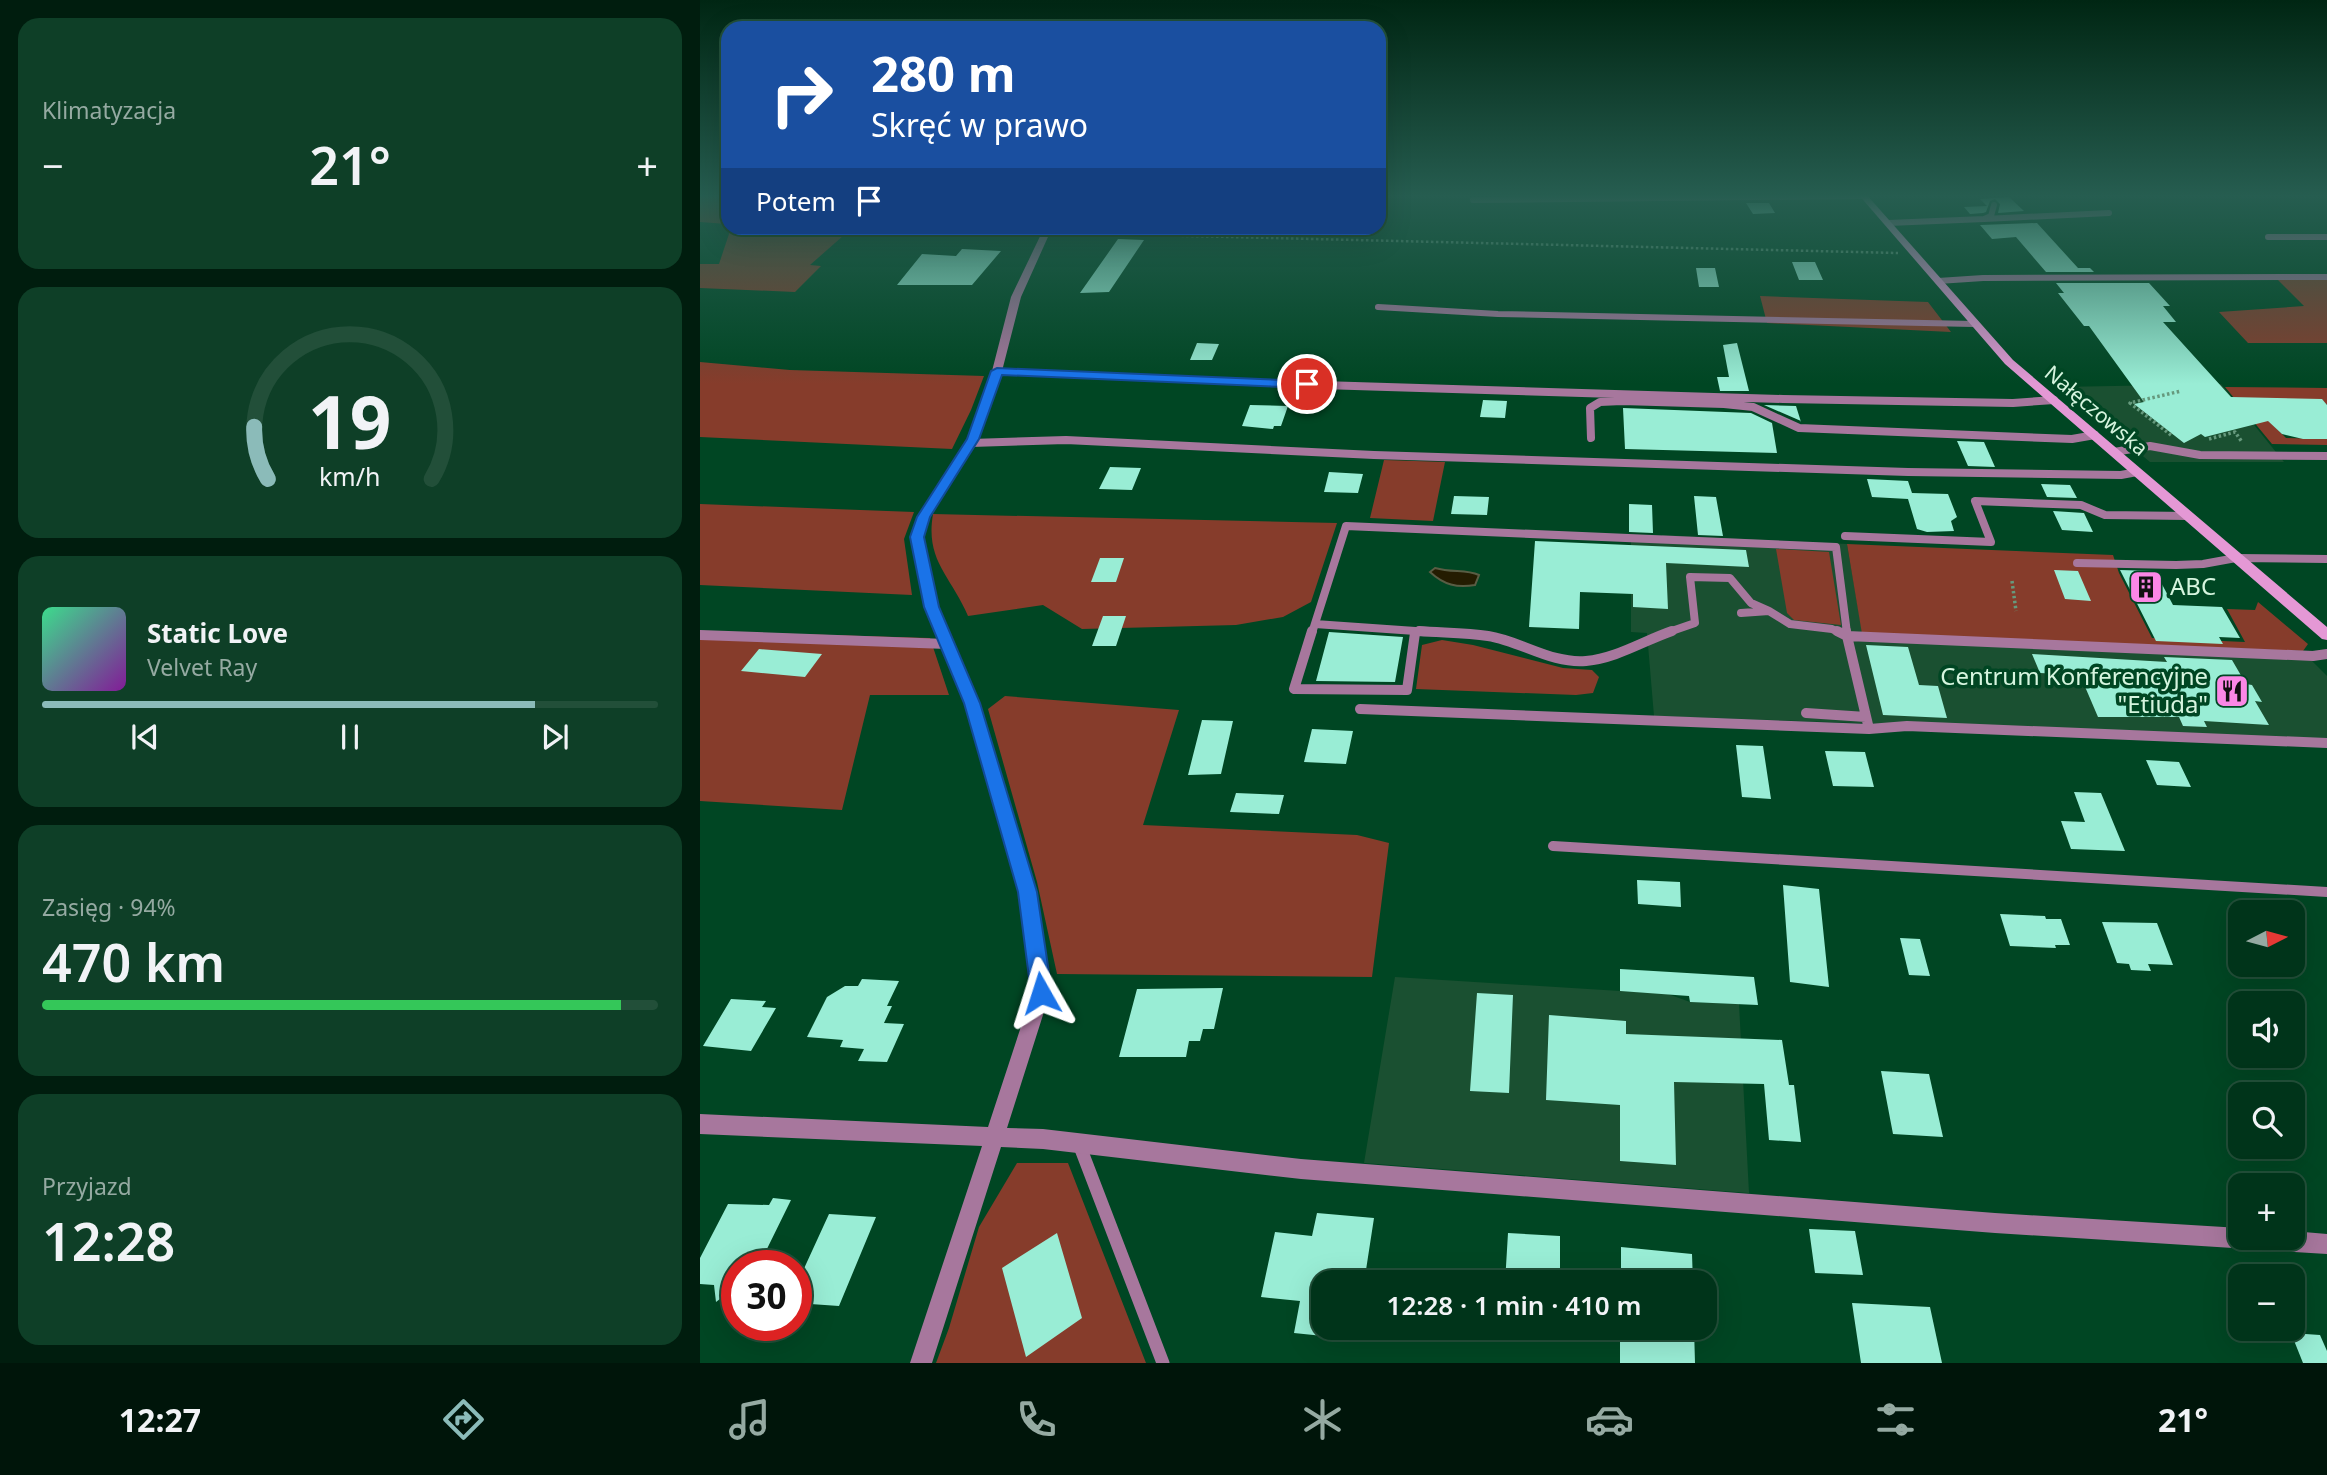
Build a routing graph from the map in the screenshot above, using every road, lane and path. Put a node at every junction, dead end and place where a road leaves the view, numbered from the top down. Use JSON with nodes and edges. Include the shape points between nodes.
{"nodes":[{"id":1,"x":1034,"y":258,"type":"edge"},
{"id":2,"x":1918,"y":258,"type":"edge"},
{"id":3,"x":2327,"y":277,"type":"edge"},
{"id":4,"x":1938,"y":281,"type":"junction"},
{"id":5,"x":1378,"y":307,"type":"dead end"},
{"id":6,"x":1974,"y":324,"type":"junction"},
{"id":7,"x":997,"y":371,"type":"junction"},
{"id":8,"x":2181,"y":391,"type":"dead end"},
{"id":9,"x":2054,"y":400,"type":"junction"},
{"id":10,"x":2095,"y":435,"type":"junction"},
{"id":11,"x":2174,"y":437,"type":"dead end"},
{"id":12,"x":1591,"y":438,"type":"dead end"},
{"id":13,"x":971,"y":443,"type":"junction"},
{"id":14,"x":2114,"y":452,"type":"junction"},
{"id":15,"x":2327,"y":456,"type":"edge"},
{"id":16,"x":2137,"y":472,"type":"junction"},
{"id":17,"x":2188,"y":516,"type":"junction"},
{"id":18,"x":1844,"y":537,"type":"dead end"},
{"id":19,"x":2235,"y":558,"type":"junction"},
{"id":20,"x":2327,"y":559,"type":"edge"},
{"id":21,"x":2077,"y":562,"type":"dead end"},
{"id":22,"x":2012,"y":581,"type":"dead end"},
{"id":23,"x":1769,"y":611,"type":"junction"},
{"id":24,"x":2016,"y":611,"type":"dead end"},
{"id":25,"x":1741,"y":613,"type":"dead end"},
{"id":26,"x":1315,"y":624,"type":"junction"},
{"id":27,"x":1415,"y":633,"type":"junction"},
{"id":28,"x":700,"y":635,"type":"edge"},
{"id":29,"x":2327,"y":635,"type":"edge"},
{"id":30,"x":1847,"y":636,"type":"junction"},
{"id":31,"x":947,"y":644,"type":"junction"},
{"id":32,"x":2327,"y":654,"type":"edge"},
{"id":33,"x":1360,"y":709,"type":"dead end"},
{"id":34,"x":1805,"y":713,"type":"dead end"},
{"id":35,"x":1866,"y":717,"type":"junction"},
{"id":36,"x":1869,"y":729,"type":"junction"},
{"id":37,"x":2327,"y":743,"type":"edge"},
{"id":38,"x":1553,"y":846,"type":"dead end"},
{"id":39,"x":2327,"y":892,"type":"edge"},
{"id":40,"x":700,"y":1124,"type":"edge"},
{"id":41,"x":996,"y":1136,"type":"junction"},
{"id":42,"x":1079,"y":1144,"type":"junction"},
{"id":43,"x":2327,"y":1244,"type":"edge"},
{"id":44,"x":921,"y":1363,"type":"edge"},
{"id":45,"x":1163,"y":1363,"type":"edge"}],
"edges":[{"from":1,"to":7,"type":"street","via":[[1016,297]]},
{"from":2,"to":4,"type":"main road","name":"Nałęczowska"},
{"from":3,"to":4,"type":"lane"},
{"from":4,"to":6,"type":"main road","name":"Nałęczowska"},
{"from":5,"to":6,"type":"lane","via":[[1498,314]]},
{"from":6,"to":9,"type":"main road","name":"Nałęczowska"},
{"from":7,"to":9,"type":"lane","via":[[1783,399]]},
{"from":7,"to":13,"type":"street"},
{"from":8,"to":11,"type":"path","via":[[2130,403]]},
{"from":9,"to":10,"type":"main road","name":"Nałęczowska"},
{"from":10,"to":12,"type":"lane","via":[[2072,439],[1799,428],[1753,407],[1622,401],[1600,402],[1590,408]]},
{"from":10,"to":14,"type":"main road","name":"Nałęczowska"},
{"from":13,"to":16,"type":"lane","via":[[1066,439],[1374,455],[1908,472]]},
{"from":13,"to":31,"type":"street","via":[[924,517],[917,537],[932,607]]},
{"from":14,"to":15,"type":"lane","via":[[2150,446],[2200,454]]},
{"from":14,"to":16,"type":"main road","name":"Nałęczowska"},
{"from":16,"to":17,"type":"main road","name":"Nałęczowska"},
{"from":17,"to":18,"type":"lane","via":[[2105,515],[2081,505],[1975,501],[1991,542]]},
{"from":17,"to":19,"type":"main road","name":"Nałęczowska"},
{"from":19,"to":20,"type":"lane"},
{"from":19,"to":21,"type":"lane","via":[[2189,565]]},
{"from":19,"to":29,"type":"main road","name":"Nałęczowska"},
{"from":22,"to":24,"type":"path"},
{"from":23,"to":25,"type":"lane"},
{"from":23,"to":27,"type":"lane","via":[[1751,603],[1730,578],[1690,577],[1695,623],[1637,643],[1617,656],[1584,661],[1547,656],[1490,636]]},
{"from":23,"to":30,"type":"lane","via":[[1790,624],[1832,629]]},
{"from":26,"to":27,"type":"lane"},
{"from":26,"to":27,"type":"lane","via":[[1294,690],[1407,690]]},
{"from":26,"to":30,"type":"lane","via":[[1346,526],[1836,547]]},
{"from":28,"to":31,"type":"lane"},
{"from":30,"to":32,"type":"lane"},
{"from":30,"to":35,"type":"lane"},
{"from":31,"to":41,"type":"street","via":[[972,703],[1027,892],[1041,993]]},
{"from":33,"to":36,"type":"lane"},
{"from":34,"to":35,"type":"lane"},
{"from":35,"to":36,"type":"lane"},
{"from":36,"to":37,"type":"lane","via":[[1907,726]]},
{"from":38,"to":39,"type":"lane"},
{"from":40,"to":41,"type":"street"},
{"from":41,"to":42,"type":"street"},
{"from":41,"to":44,"type":"street"},
{"from":42,"to":43,"type":"street","via":[[1301,1169]]},
{"from":42,"to":45,"type":"lane"}]}
